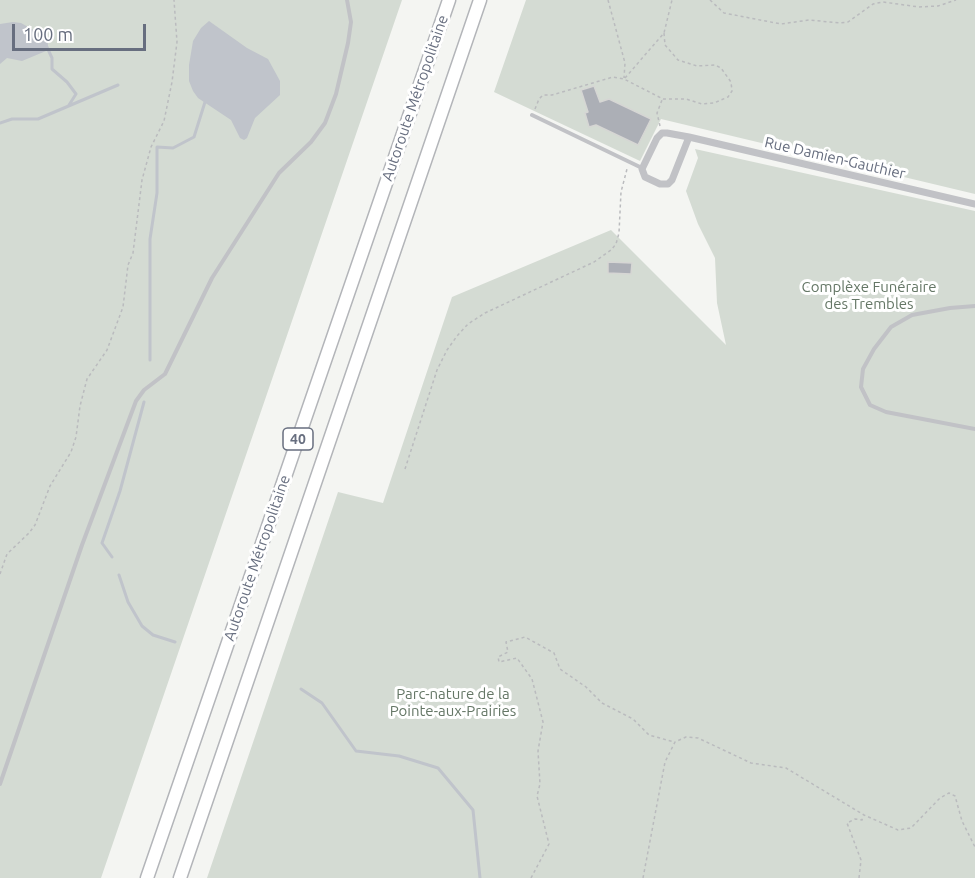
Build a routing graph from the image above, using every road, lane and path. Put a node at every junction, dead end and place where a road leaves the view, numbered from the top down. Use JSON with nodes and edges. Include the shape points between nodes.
{"nodes":[{"id":1,"x":174,"y":0,"type":"edge"},
{"id":2,"x":347,"y":0,"type":"edge"},
{"id":3,"x":449,"y":0,"type":"edge"},
{"id":4,"x":480,"y":0,"type":"edge"},
{"id":5,"x":608,"y":0,"type":"edge"},
{"id":6,"x":672,"y":0,"type":"edge"},
{"id":7,"x":710,"y":0,"type":"edge"},
{"id":8,"x":956,"y":0,"type":"edge"},
{"id":9,"x":664,"y":33,"type":"junction"},
{"id":10,"x":624,"y":79,"type":"junction"},
{"id":11,"x":663,"y":99,"type":"junction"},
{"id":12,"x":532,"y":115,"type":"joint"},
{"id":13,"x":662,"y":133,"type":"junction"},
{"id":14,"x":689,"y":137,"type":"junction"},
{"id":15,"x":629,"y":162,"type":"junction"},
{"id":16,"x":642,"y":169,"type":"junction"},
{"id":17,"x":975,"y":204,"type":"edge"},
{"id":18,"x":975,"y":306,"type":"edge"},
{"id":19,"x":975,"y":429,"type":"edge"},
{"id":20,"x":405,"y":469,"type":"dead end"},
{"id":21,"x":0,"y":574,"type":"edge"},
{"id":22,"x":675,"y":742,"type":"junction"},
{"id":23,"x":0,"y":784,"type":"edge"},
{"id":24,"x":864,"y":815,"type":"junction"},
{"id":25,"x":975,"y":847,"type":"edge"},
{"id":26,"x":147,"y":878,"type":"edge"},
{"id":27,"x":180,"y":878,"type":"edge"},
{"id":28,"x":531,"y":878,"type":"edge"},
{"id":29,"x":643,"y":878,"type":"edge"},
{"id":30,"x":859,"y":878,"type":"edge"}],
"edges":[{"from":1,"to":21,"type":"path","via":[[177,42],[172,82],[164,121],[151,147],[142,180],[123,307],[107,350],[87,379],[71,452],[50,486],[35,525],[7,554]]},
{"from":2,"to":23,"type":"lane","via":[[351,22],[348,43],[325,123],[279,173],[212,278],[165,374],[136,401]]},
{"from":3,"to":26,"type":"highway","name":"Autoroute Métropolitaine","number":"40"},
{"from":4,"to":27,"type":"highway","name":"Autoroute Métropolitaine","number":"40"},
{"from":5,"to":10,"type":"path","via":[[625,63]]},
{"from":6,"to":9,"type":"path"},
{"from":7,"to":8,"type":"path","via":[[724,13],[782,24],[809,20],[848,22],[883,2],[919,7]]},
{"from":9,"to":10,"type":"path"},
{"from":9,"to":11,"type":"path","via":[[665,45],[678,60],[697,66],[715,65],[726,74],[732,91],[714,103]]},
{"from":10,"to":11,"type":"path"},
{"from":10,"to":12,"type":"path","via":[[602,79],[543,95]]},
{"from":11,"to":13,"type":"path","via":[[657,113]]},
{"from":12,"to":15,"type":"lane"},
{"from":13,"to":14,"type":"street","name":"Rue Damien-Gauthier"},
{"from":13,"to":16,"type":"street"},
{"from":14,"to":16,"type":"street","via":[[668,184],[645,177]]},
{"from":14,"to":17,"type":"street","name":"Rue Damien-Gauthier"},
{"from":15,"to":16,"type":"lane"},
{"from":15,"to":20,"type":"path","via":[[621,192],[616,244],[604,257],[468,324],[437,370]]},
{"from":18,"to":19,"type":"lane","via":[[912,315],[891,327],[863,369],[861,387],[870,405],[886,412]]},
{"from":22,"to":24,"type":"path","via":[[686,737],[698,738],[751,763],[786,768]]},
{"from":22,"to":28,"type":"path","via":[[649,735],[633,719],[602,703],[560,669],[554,653],[525,637],[506,642],[508,652],[498,657],[500,662],[517,658],[532,679],[543,722],[537,796],[549,843]]},
{"from":22,"to":29,"type":"path","via":[[665,762]]},
{"from":24,"to":25,"type":"path","via":[[898,830],[911,828],[949,793],[955,796]]},
{"from":24,"to":30,"type":"path","via":[[862,820],[847,823],[861,860]]}]}
